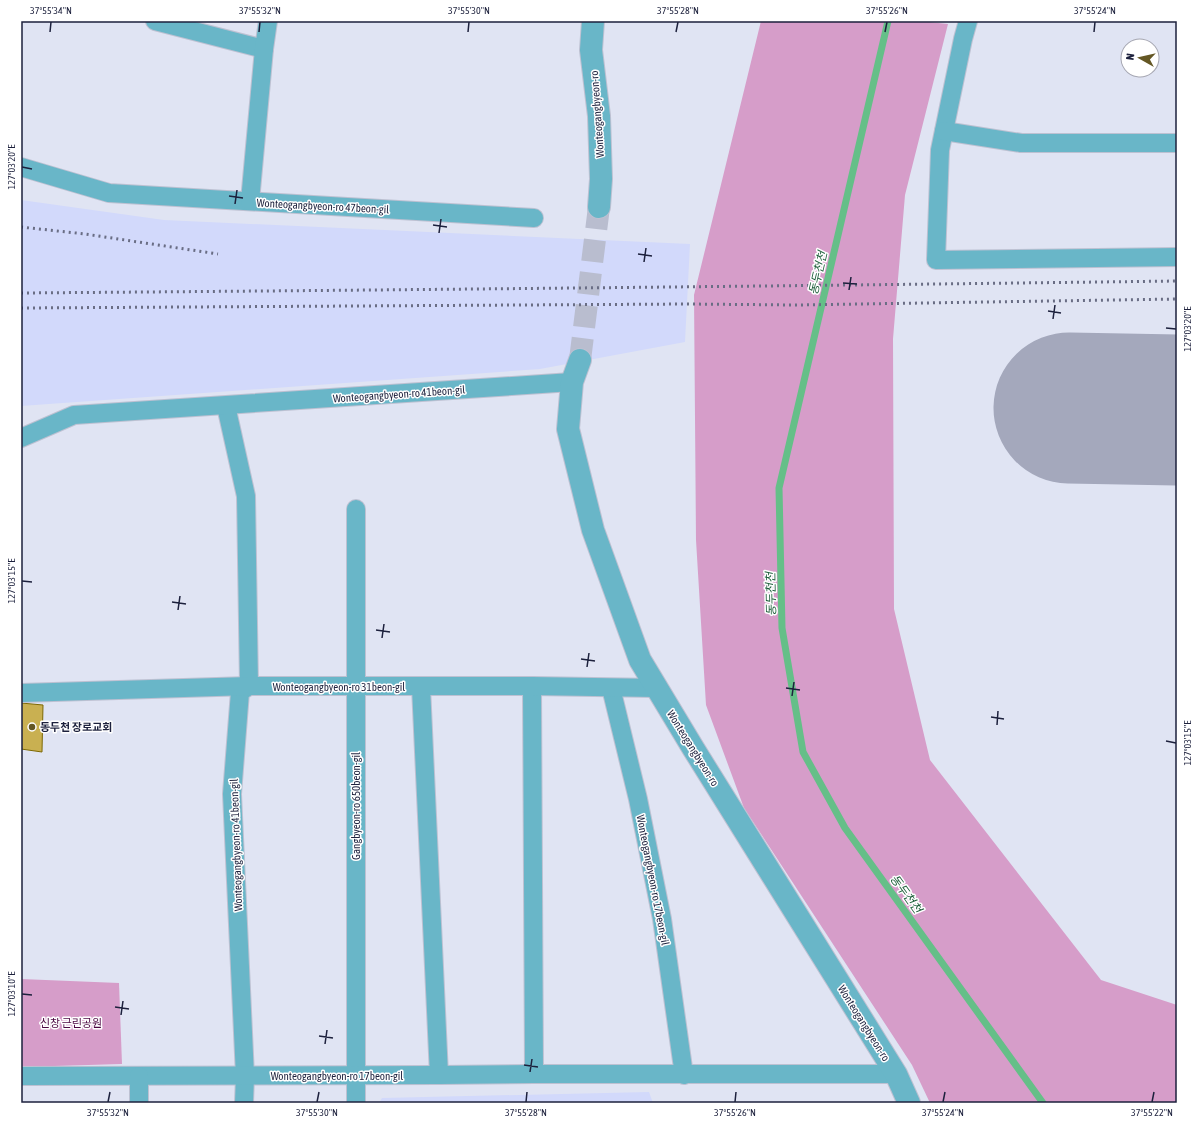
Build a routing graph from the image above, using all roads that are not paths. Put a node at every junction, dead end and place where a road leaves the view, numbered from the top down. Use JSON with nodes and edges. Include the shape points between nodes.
{"nodes":[{"id":1,"x":155,"y":21,"type":"edge"},
{"id":2,"x":268,"y":21,"type":"edge"},
{"id":3,"x":593,"y":21,"type":"edge"},
{"id":4,"x":968,"y":21,"type":"edge"},
{"id":5,"x":264,"y":49,"type":"junction"},
{"id":6,"x":944,"y":130,"type":"junction"},
{"id":7,"x":1177,"y":143,"type":"edge"},
{"id":8,"x":21,"y":167,"type":"edge"},
{"id":9,"x":250,"y":201,"type":"junction"},
{"id":10,"x":599,"y":207,"type":"tunnel mouth"},
{"id":11,"x":534,"y":218,"type":"dead end"},
{"id":12,"x":1177,"y":257,"type":"edge"},
{"id":13,"x":580,"y":360,"type":"tunnel mouth"},
{"id":14,"x":572,"y":382,"type":"junction"},
{"id":15,"x":226,"y":406,"type":"junction"},
{"id":16,"x":21,"y":438,"type":"edge"},
{"id":17,"x":356,"y":509,"type":"dead end"},
{"id":18,"x":249,"y":686,"type":"junction"},
{"id":19,"x":532,"y":686,"type":"junction"},
{"id":20,"x":356,"y":687,"type":"junction"},
{"id":21,"x":421,"y":687,"type":"junction"},
{"id":22,"x":611,"y":688,"type":"junction"},
{"id":23,"x":656,"y":688,"type":"junction"},
{"id":24,"x":21,"y":693,"type":"edge"},
{"id":25,"x":534,"y":1074,"type":"junction"},
{"id":26,"x":896,"y":1074,"type":"junction"},
{"id":27,"x":439,"y":1075,"type":"junction"},
{"id":28,"x":684,"y":1075,"type":"junction"},
{"id":29,"x":21,"y":1076,"type":"edge"},
{"id":30,"x":139,"y":1076,"type":"junction"},
{"id":31,"x":245,"y":1076,"type":"junction"},
{"id":32,"x":356,"y":1076,"type":"junction"},
{"id":33,"x":139,"y":1103,"type":"edge"},
{"id":34,"x":244,"y":1103,"type":"edge"},
{"id":35,"x":356,"y":1103,"type":"edge"},
{"id":36,"x":909,"y":1103,"type":"edge"}],
"edges":[{"from":1,"to":5,"type":"street"},
{"from":2,"to":5,"type":"street"},
{"from":3,"to":10,"type":"street","name":"Wonteogangbyeon-ro","via":[[591,50],[598,116],[601,179]]},
{"from":4,"to":6,"type":"street"},
{"from":5,"to":9,"type":"street"},
{"from":6,"to":7,"type":"street","via":[[1021,143]]},
{"from":6,"to":12,"type":"street","via":[[940,150],[936,260]]},
{"from":8,"to":9,"type":"street","name":"Wonteogangbyeon-ro 47beon-gil","via":[[109,193]]},
{"from":9,"to":11,"type":"street","name":"Wonteogangbyeon-ro 47beon-gil"},
{"from":13,"to":14,"type":"street","name":"Wonteogangbyeon-ro"},
{"from":14,"to":15,"type":"street","name":"Wonteogangbyeon-ro 41beon-gil"},
{"from":14,"to":23,"type":"street","name":"Wonteogangbyeon-ro","via":[[568,429],[593,530],[640,660]]},
{"from":15,"to":16,"type":"street","name":"Wonteogangbyeon-ro 41beon-gil","via":[[74,415]]},
{"from":15,"to":18,"type":"street","via":[[246,496]]},
{"from":17,"to":20,"type":"street","name":"Gangbyeon-ro 650beon-gil"},
{"from":18,"to":20,"type":"street","name":"Wonteogangbyeon-ro 31beon-gil"},
{"from":18,"to":24,"type":"street","name":"Wonteogangbyeon-ro 31beon-gil"},
{"from":18,"to":31,"type":"street","name":"Wonteogangbyeon-ro 41beon-gil","via":[[240,692],[232,794]]},
{"from":19,"to":21,"type":"street","name":"Wonteogangbyeon-ro 31beon-gil"},
{"from":19,"to":22,"type":"street","name":"Wonteogangbyeon-ro 31beon-gil"},
{"from":19,"to":25,"type":"street"},
{"from":20,"to":21,"type":"street","name":"Wonteogangbyeon-ro 31beon-gil"},
{"from":20,"to":32,"type":"street","name":"Gangbyeon-ro 650beon-gil"},
{"from":21,"to":27,"type":"street"},
{"from":22,"to":23,"type":"street","name":"Wonteogangbyeon-ro 31beon-gil"},
{"from":22,"to":28,"type":"street","name":"Wonteogangbyeon-ro 17beon-gil","via":[[638,799],[662,919]]},
{"from":23,"to":26,"type":"street","name":"Wonteogangbyeon-ro"},
{"from":25,"to":27,"type":"street","name":"Wonteogangbyeon-ro 17beon-gil"},
{"from":25,"to":28,"type":"street","name":"Wonteogangbyeon-ro 17beon-gil"},
{"from":26,"to":28,"type":"street","name":"Wonteogangbyeon-ro 17beon-gil"},
{"from":26,"to":36,"type":"street","name":"Wonteogangbyeon-ro"},
{"from":27,"to":32,"type":"street","name":"Wonteogangbyeon-ro 17beon-gil"},
{"from":29,"to":30,"type":"street","name":"Wonteogangbyeon-ro 17beon-gil"},
{"from":30,"to":31,"type":"street","name":"Wonteogangbyeon-ro 17beon-gil"},
{"from":30,"to":33,"type":"street"},
{"from":31,"to":32,"type":"street","name":"Wonteogangbyeon-ro 17beon-gil"},
{"from":31,"to":34,"type":"street"},
{"from":32,"to":35,"type":"street","name":"Gangbyeon-ro 650beon-gil"}]}
